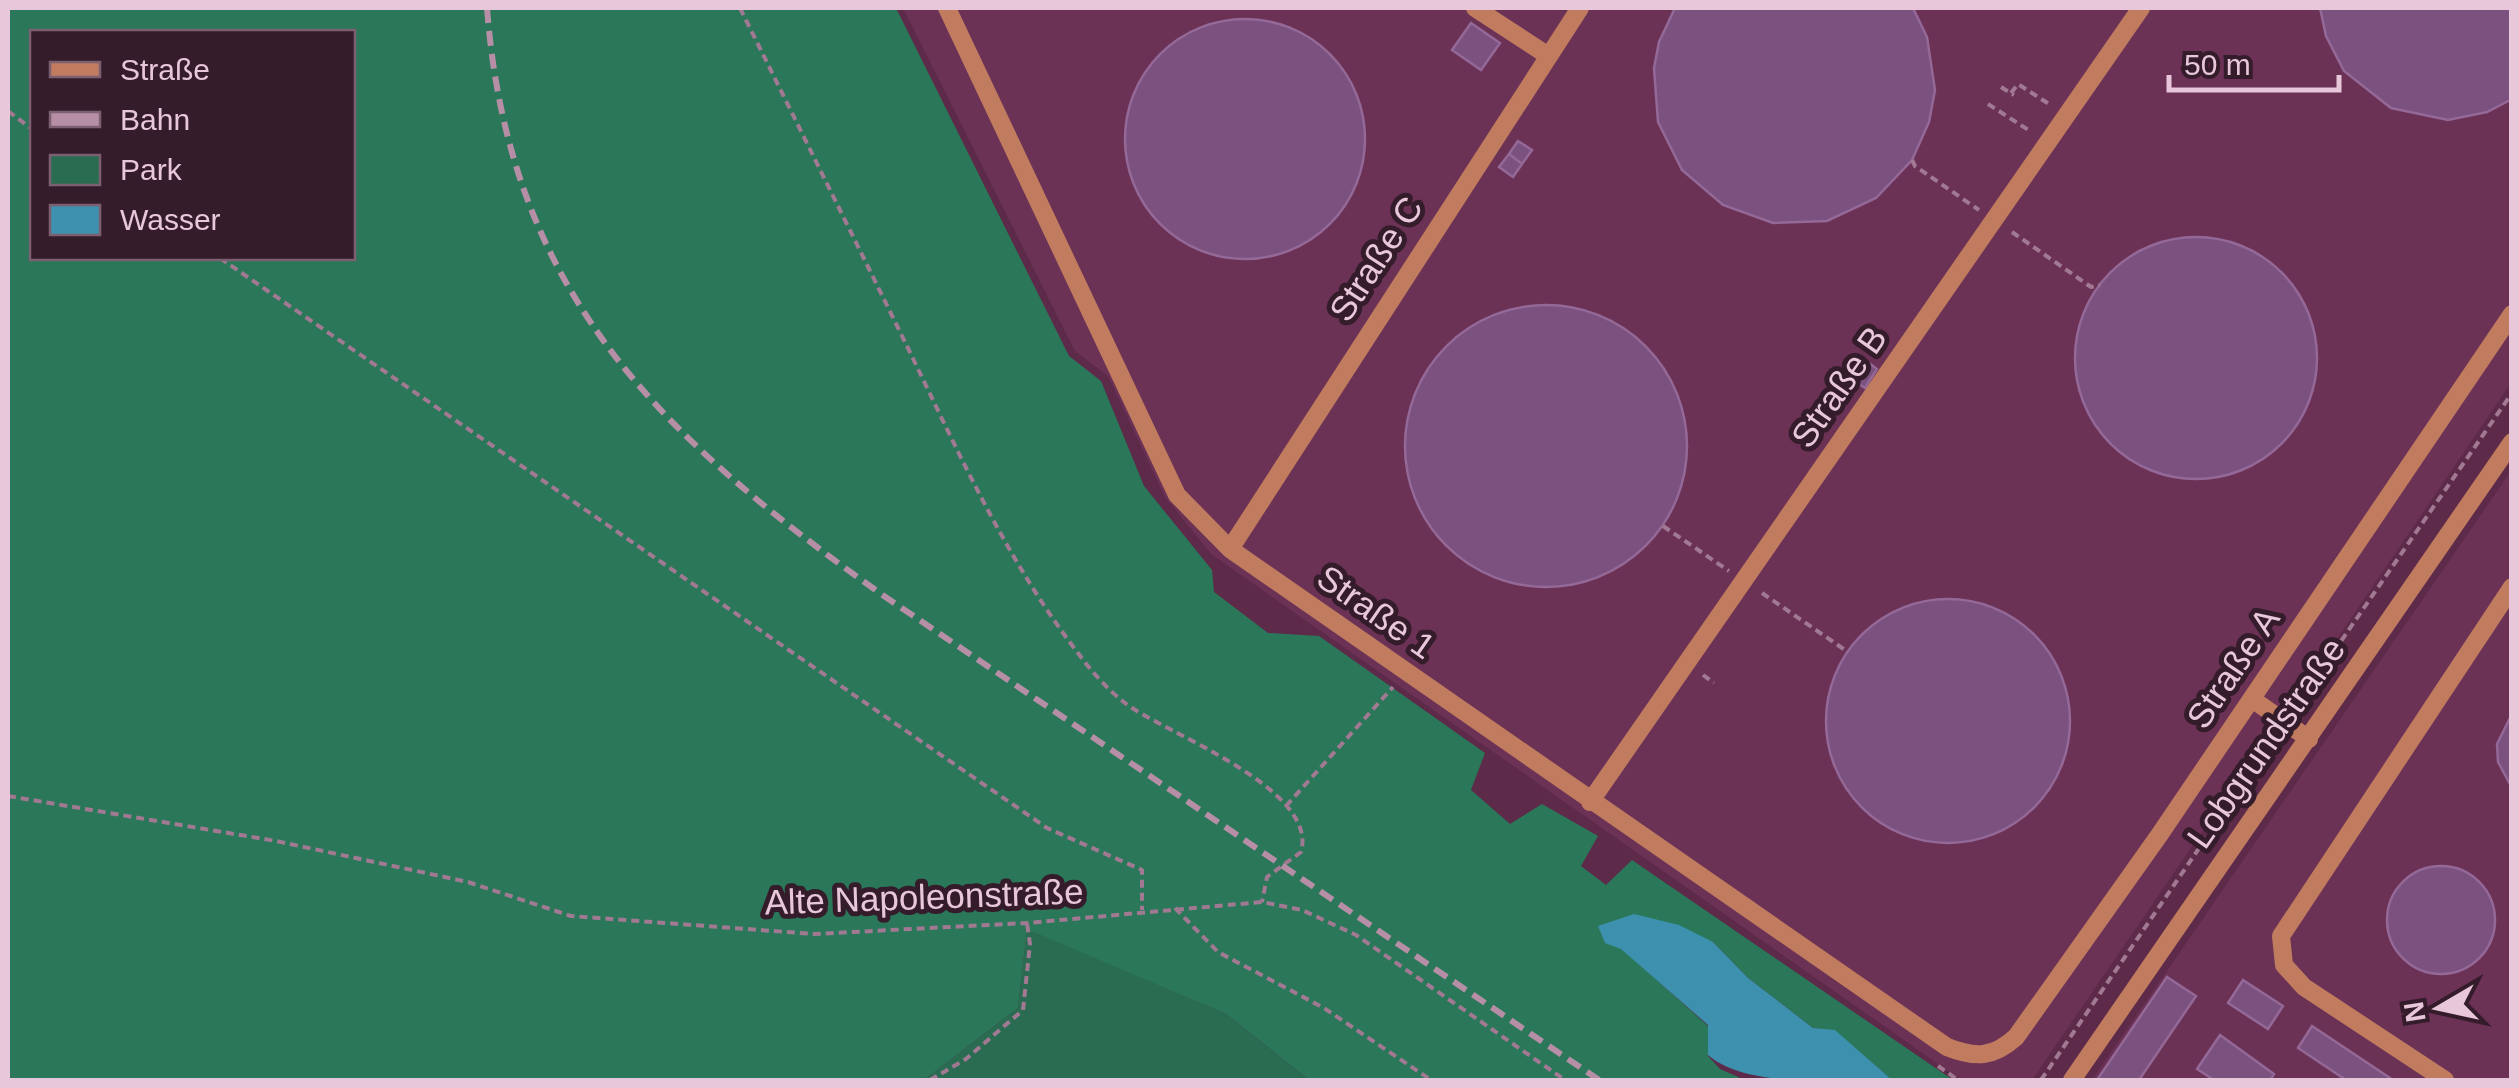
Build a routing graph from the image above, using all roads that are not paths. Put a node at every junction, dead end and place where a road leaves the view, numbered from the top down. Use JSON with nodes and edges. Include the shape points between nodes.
{"nodes":[{"id":1,"x":947,"y":8,"type":"edge"},
{"id":2,"x":1475,"y":8,"type":"edge"},
{"id":3,"x":1580,"y":8,"type":"edge"},
{"id":4,"x":2140,"y":8,"type":"edge"},
{"id":5,"x":1547,"y":55,"type":"junction"},
{"id":6,"x":2512,"y":314,"type":"edge"},
{"id":7,"x":2512,"y":442,"type":"edge"},
{"id":8,"x":1230,"y":549,"type":"junction"},
{"id":9,"x":2512,"y":587,"type":"edge"},
{"id":10,"x":2252,"y":698,"type":"junction"},
{"id":11,"x":2309,"y":739,"type":"junction"},
{"id":12,"x":1590,"y":802,"type":"junction"},
{"id":13,"x":1998,"y":1053,"type":"joint"},
{"id":14,"x":2072,"y":1080,"type":"edge"},
{"id":15,"x":2445,"y":1080,"type":"edge"}],
"edges":[{"from":1,"to":8,"type":"street","name":"Straße 1","via":[[1177,496]]},
{"from":2,"to":5,"type":"street"},
{"from":3,"to":5,"type":"street","name":"Straße C"},
{"from":4,"to":12,"type":"street","name":"Straße B"},
{"from":5,"to":8,"type":"street","name":"Straße C"},
{"from":6,"to":10,"type":"street","name":"Straße A"},
{"from":7,"to":11,"type":"street","name":"Lobgrundstraße"},
{"from":8,"to":12,"type":"street","name":"Straße 1"},
{"from":9,"to":15,"type":"street","via":[[2281,936],[2284,964],[2304,987]]},
{"from":10,"to":11,"type":"street"},
{"from":10,"to":13,"type":"street","name":"Straße A","via":[[2016,1038]]},
{"from":11,"to":14,"type":"street","name":"Lobgrundstraße"},
{"from":12,"to":13,"type":"street","name":"Straße 1","via":[[1947,1047],[1970,1056]]}]}
